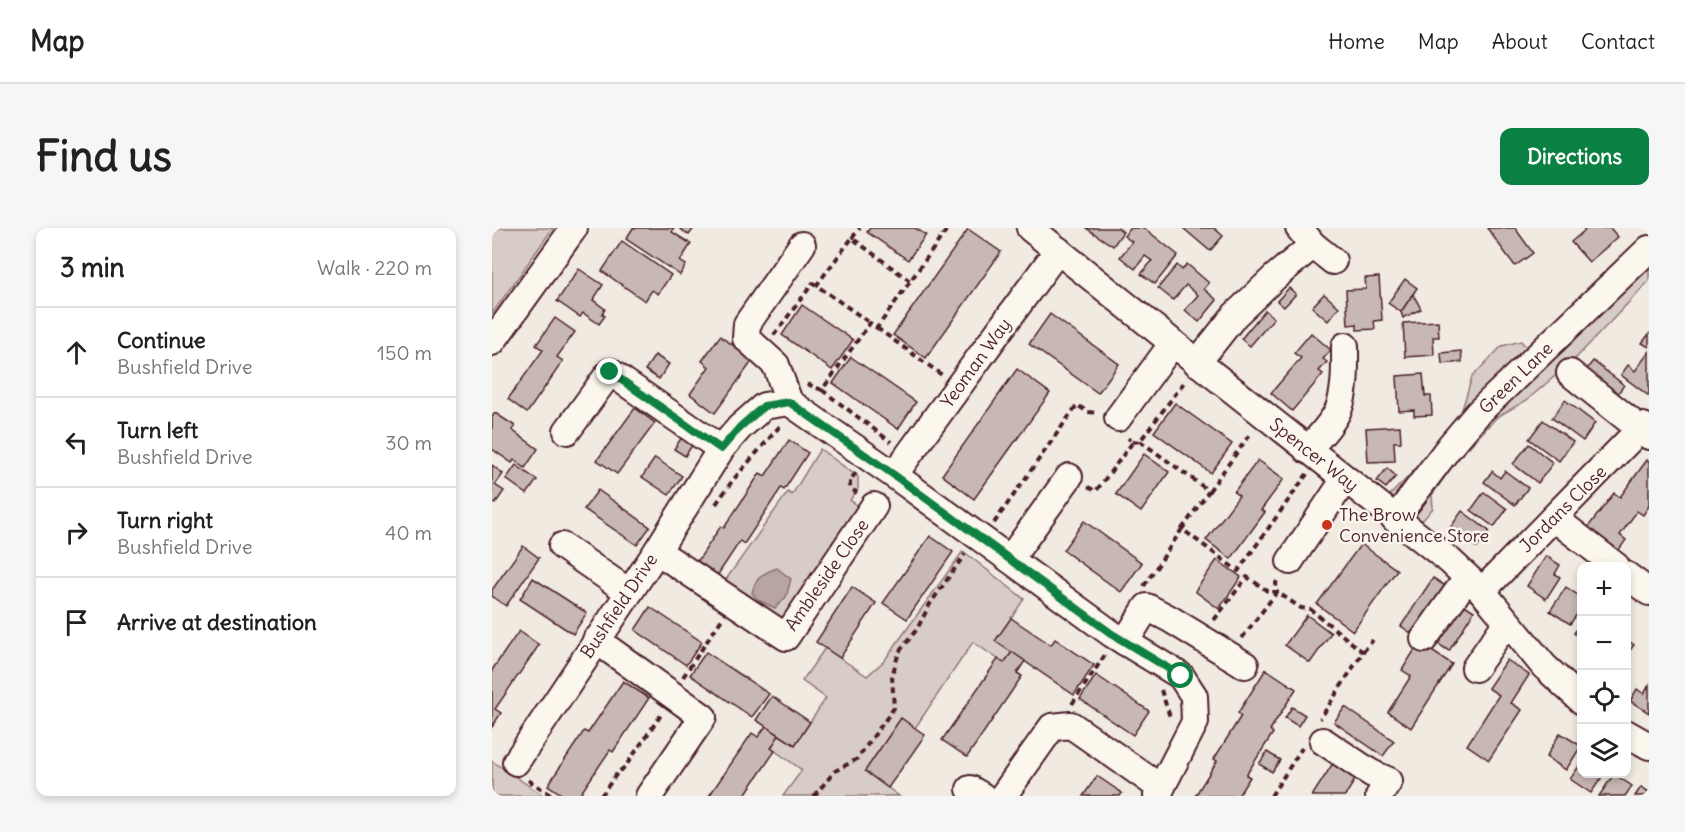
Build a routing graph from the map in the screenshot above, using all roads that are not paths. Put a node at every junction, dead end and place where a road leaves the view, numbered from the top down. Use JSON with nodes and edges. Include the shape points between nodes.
{"nodes":[{"id":1,"x":574,"y":228,"type":"edge"},
{"id":2,"x":1030,"y":228,"type":"edge"},
{"id":3,"x":1306,"y":237,"type":"edge"},
{"id":4,"x":802,"y":245,"type":"dead end"},
{"id":5,"x":1649,"y":249,"type":"edge"},
{"id":6,"x":1058,"y":250,"type":"junction"},
{"id":7,"x":1333,"y":261,"type":"dead end"},
{"id":8,"x":492,"y":342,"type":"edge"},
{"id":9,"x":1173,"y":343,"type":"junction"},
{"id":10,"x":1345,"y":346,"type":"dead end"},
{"id":11,"x":1193,"y":369,"type":"junction"},
{"id":12,"x":1570,"y":373,"type":"dead end"},
{"id":13,"x":786,"y":393,"type":"junction"},
{"id":14,"x":1118,"y":418,"type":"road end"},
{"id":15,"x":1644,"y":430,"type":"edge"},
{"id":16,"x":567,"y":431,"type":"dead end"},
{"id":17,"x":721,"y":449,"type":"junction"},
{"id":18,"x":1313,"y":454,"type":"junction"},
{"id":19,"x":894,"y":475,"type":"junction"},
{"id":20,"x":1069,"y":477,"type":"road end"},
{"id":21,"x":1345,"y":479,"type":"junction"},
{"id":22,"x":874,"y":506,"type":"road end"},
{"id":23,"x":1554,"y":518,"type":"junction"},
{"id":24,"x":1395,"y":519,"type":"junction"},
{"id":25,"x":562,"y":546,"type":"dead end"},
{"id":26,"x":657,"y":551,"type":"junction"},
{"id":27,"x":1010,"y":559,"type":"junction"},
{"id":28,"x":1290,"y":561,"type":"road end"},
{"id":29,"x":1610,"y":562,"type":"edge"},
{"id":30,"x":1631,"y":579,"type":"edge"},
{"id":31,"x":1474,"y":585,"type":"junction"},
{"id":32,"x":629,"y":592,"type":"junction"},
{"id":33,"x":1649,"y":592,"type":"edge"},
{"id":34,"x":1507,"y":622,"type":"junction"},
{"id":35,"x":1121,"y":639,"type":"junction"},
{"id":36,"x":1424,"y":639,"type":"dead end"},
{"id":37,"x":596,"y":640,"type":"junction"},
{"id":38,"x":1236,"y":659,"type":"road end"},
{"id":39,"x":1476,"y":668,"type":"dead end"},
{"id":40,"x":1577,"y":697,"type":"edge"},
{"id":41,"x":1317,"y":733,"type":"road end"},
{"id":42,"x":1631,"y":736,"type":"edge"},
{"id":43,"x":1649,"y":746,"type":"edge"},
{"id":44,"x":516,"y":762,"type":"dead end"},
{"id":45,"x":1384,"y":788,"type":"edge"},
{"id":46,"x":1159,"y":792,"type":"edge"},
{"id":47,"x":649,"y":796,"type":"edge"},
{"id":48,"x":1003,"y":796,"type":"edge"}],
"edges":[{"from":1,"to":8,"type":"street"},
{"from":2,"to":6,"type":"street","name":"Spencer Way"},
{"from":3,"to":7,"type":"street"},
{"from":3,"to":11,"type":"street","via":[[1275,277],[1235,315]]},
{"from":4,"to":13,"type":"street","via":[[747,324],[746,338],[776,365]]},
{"from":5,"to":24,"type":"street","name":"Green Lane","via":[[1479,412]]},
{"from":6,"to":9,"type":"street","name":"Spencer Way"},
{"from":6,"to":19,"type":"street","name":"Yeoman Way"},
{"from":9,"to":11,"type":"street","name":"Spencer Way"},
{"from":9,"to":14,"type":"street"},
{"from":10,"to":18,"type":"street","via":[[1339,408]]},
{"from":11,"to":18,"type":"street","name":"Spencer Way"},
{"from":12,"to":15,"type":"street"},
{"from":13,"to":17,"type":"street","name":"Bushfield Drive","via":[[764,406]]},
{"from":13,"to":19,"type":"street"},
{"from":15,"to":23,"type":"street","name":"Jordans Close"},
{"from":16,"to":17,"type":"street","via":[[610,372]]},
{"from":17,"to":26,"type":"street","name":"Bushfield Drive"},
{"from":18,"to":21,"type":"street","name":"Spencer Way"},
{"from":19,"to":27,"type":"street"},
{"from":20,"to":27,"type":"street"},
{"from":21,"to":24,"type":"street","name":"Spencer Way"},
{"from":21,"to":28,"type":"street"},
{"from":22,"to":26,"type":"street","name":"Ambleside Close","via":[[786,637]]},
{"from":23,"to":29,"type":"street"},
{"from":23,"to":31,"type":"street","name":"Jordans Close"},
{"from":24,"to":31,"type":"street","name":"Spencer Way","via":[[1450,561]]},
{"from":25,"to":32,"type":"street"},
{"from":26,"to":32,"type":"street","name":"Bushfield Drive"},
{"from":27,"to":35,"type":"street"},
{"from":30,"to":33,"type":"street"},
{"from":31,"to":34,"type":"street","name":"Spencer Way"},
{"from":31,"to":36,"type":"street","name":"Jordans Close"},
{"from":32,"to":37,"type":"street","name":"Bushfield Drive"},
{"from":34,"to":39,"type":"street"},
{"from":34,"to":40,"type":"street","name":"Spencer Way"},
{"from":35,"to":38,"type":"street","via":[[1147,607]]},
{"from":35,"to":46,"type":"street","via":[[1181,676],[1194,696],[1195,722]]},
{"from":37,"to":44,"type":"street","name":"Bushfield Drive"},
{"from":37,"to":47,"type":"street","via":[[703,717]]},
{"from":41,"to":45,"type":"street","via":[[1371,773]]},
{"from":42,"to":43,"type":"street"},
{"from":46,"to":48,"type":"street","via":[[1071,725],[1052,727]]}]}
